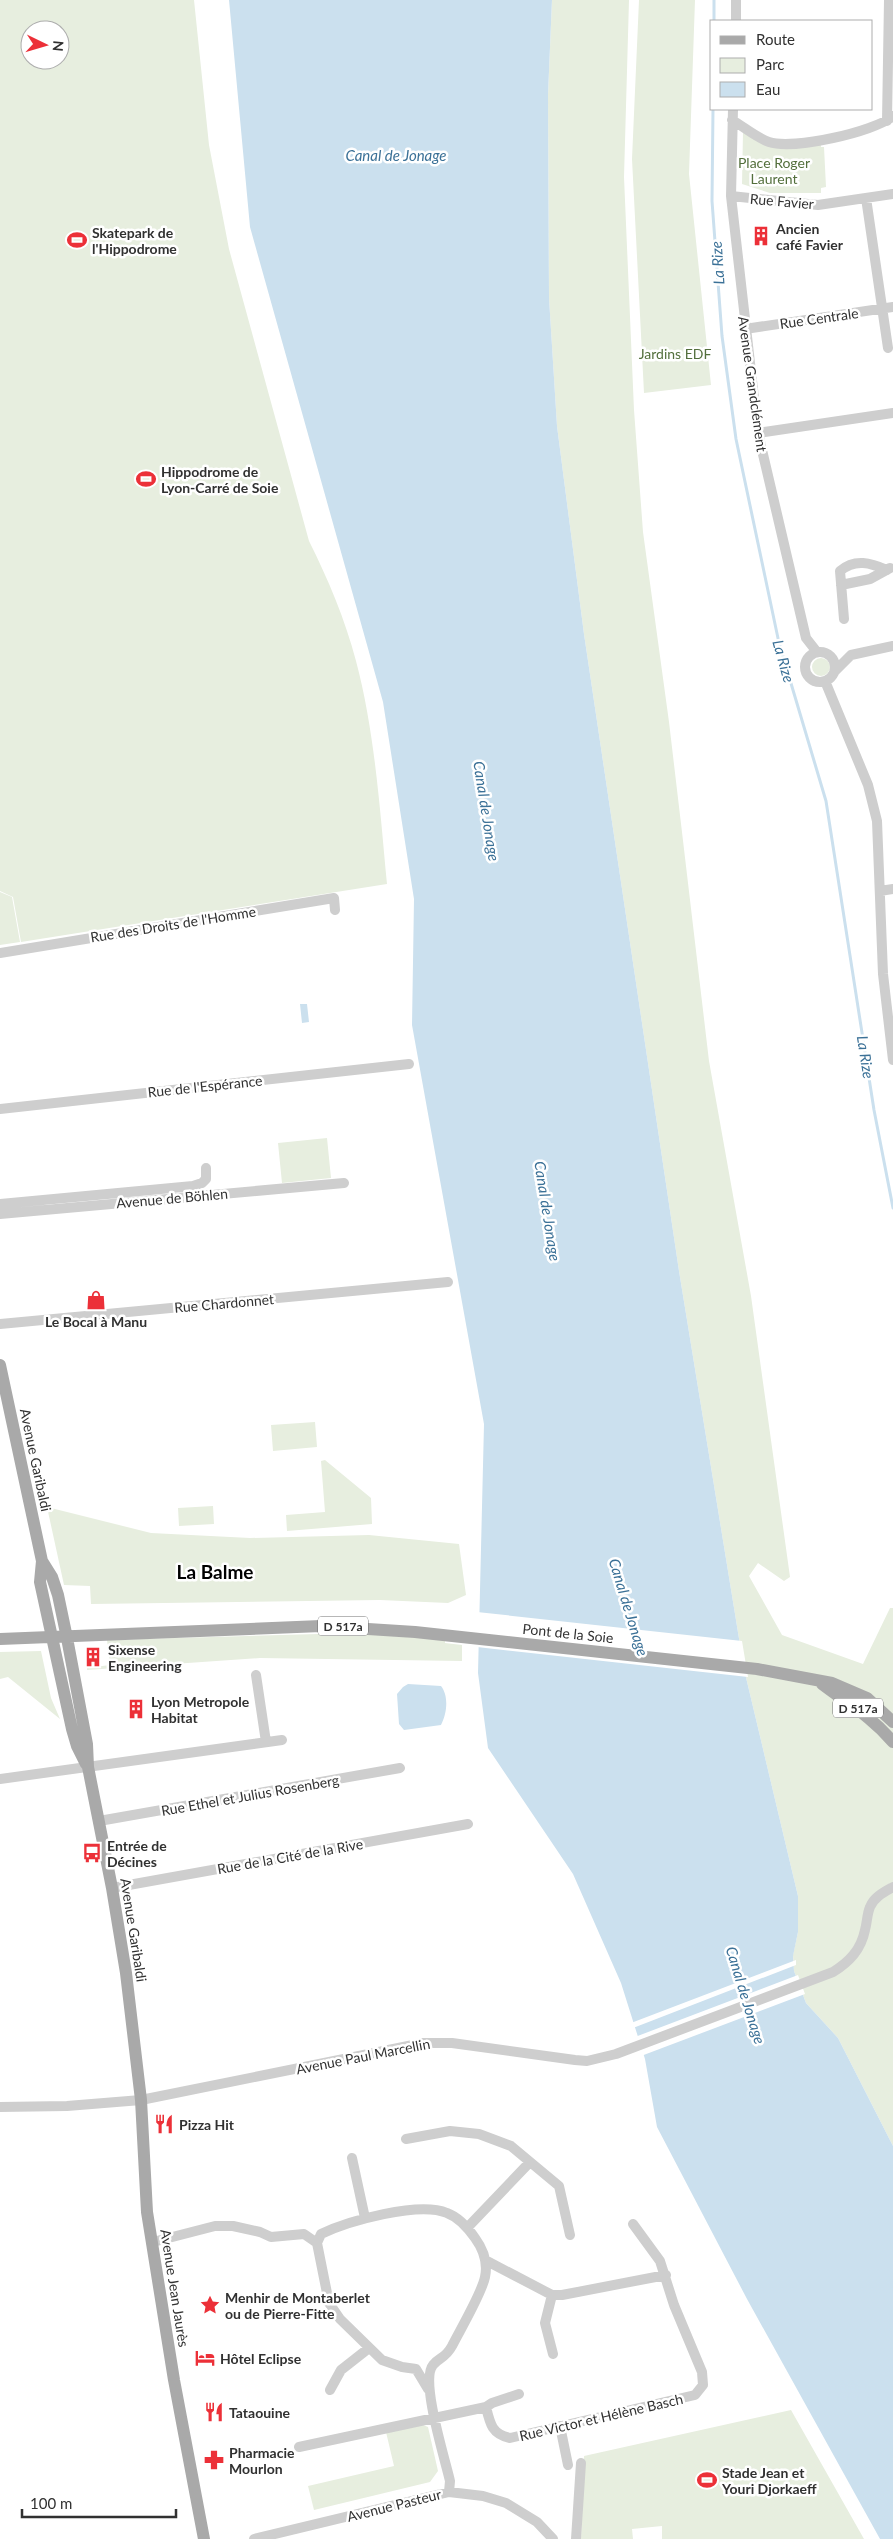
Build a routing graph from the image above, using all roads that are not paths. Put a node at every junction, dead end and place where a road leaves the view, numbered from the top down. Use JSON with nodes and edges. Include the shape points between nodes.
{"nodes":[{"id":1,"x":736,"y":0,"type":"edge"},
{"id":2,"x":889,"y":0,"type":"edge"},
{"id":3,"x":736,"y":20,"type":"edge"},
{"id":4,"x":733,"y":110,"type":"edge"},
{"id":5,"x":890,"y":118,"type":"edge"},
{"id":6,"x":732,"y":120,"type":"junction"},
{"id":7,"x":893,"y":194,"type":"edge"},
{"id":8,"x":731,"y":196,"type":"junction"},
{"id":9,"x":866,"y":198,"type":"junction"},
{"id":10,"x":888,"y":307,"type":"edge"},
{"id":11,"x":745,"y":329,"type":"junction"},
{"id":12,"x":888,"y":348,"type":"dead end"},
{"id":13,"x":893,"y":414,"type":"edge"},
{"id":14,"x":758,"y":433,"type":"junction"},
{"id":15,"x":890,"y":568,"type":"edge"},
{"id":16,"x":841,"y":585,"type":"junction"},
{"id":17,"x":844,"y":619,"type":"dead end"},
{"id":18,"x":893,"y":646,"type":"edge"},
{"id":19,"x":817,"y":652,"type":"junction"},
{"id":20,"x":835,"y":671,"type":"junction"},
{"id":21,"x":825,"y":681,"type":"junction"},
{"id":22,"x":893,"y":889,"type":"edge"},
{"id":23,"x":880,"y":891,"type":"junction"},
{"id":24,"x":335,"y":910,"type":"dead end"},
{"id":25,"x":0,"y":953,"type":"edge"},
{"id":26,"x":888,"y":975,"type":"edge"},
{"id":27,"x":893,"y":1060,"type":"edge"},
{"id":28,"x":409,"y":1064,"type":"dead end"},
{"id":29,"x":0,"y":1109,"type":"edge"},
{"id":30,"x":206,"y":1168,"type":"dead end"},
{"id":31,"x":344,"y":1183,"type":"dead end"},
{"id":32,"x":0,"y":1204,"type":"edge"},
{"id":33,"x":0,"y":1214,"type":"edge"},
{"id":34,"x":448,"y":1282,"type":"dead end"},
{"id":35,"x":0,"y":1324,"type":"edge"},
{"id":36,"x":0,"y":1365,"type":"edge"},
{"id":37,"x":42,"y":1560,"type":"junction"},
{"id":38,"x":53,"y":1637,"type":"junction"},
{"id":39,"x":67,"y":1638,"type":"junction"},
{"id":40,"x":0,"y":1639,"type":"edge"},
{"id":41,"x":256,"y":1675,"type":"dead end"},
{"id":42,"x":818,"y":1681,"type":"junction"},
{"id":43,"x":893,"y":1722,"type":"edge"},
{"id":44,"x":282,"y":1740,"type":"dead end"},
{"id":45,"x":266,"y":1742,"type":"junction"},
{"id":46,"x":893,"y":1742,"type":"edge"},
{"id":47,"x":88,"y":1767,"type":"junction"},
{"id":48,"x":400,"y":1768,"type":"dead end"},
{"id":49,"x":0,"y":1779,"type":"edge"},
{"id":50,"x":99,"y":1821,"type":"junction"},
{"id":51,"x":468,"y":1824,"type":"dead end"},
{"id":52,"x":893,"y":1887,"type":"edge"},
{"id":53,"x":112,"y":1888,"type":"junction"},
{"id":54,"x":888,"y":1892,"type":"edge"},
{"id":55,"x":141,"y":2100,"type":"junction"},
{"id":56,"x":0,"y":2107,"type":"edge"},
{"id":57,"x":406,"y":2139,"type":"dead end"},
{"id":58,"x":352,"y":2158,"type":"dead end"},
{"id":59,"x":530,"y":2162,"type":"junction"},
{"id":60,"x":365,"y":2218,"type":"junction"},
{"id":61,"x":633,"y":2224,"type":"dead end"},
{"id":62,"x":467,"y":2228,"type":"junction"},
{"id":63,"x":570,"y":2235,"type":"dead end"},
{"id":64,"x":319,"y":2238,"type":"junction"},
{"id":65,"x":153,"y":2242,"type":"junction"},
{"id":66,"x":485,"y":2260,"type":"junction"},
{"id":67,"x":666,"y":2275,"type":"junction"},
{"id":68,"x":552,"y":2295,"type":"junction"},
{"id":69,"x":369,"y":2348,"type":"junction"},
{"id":70,"x":553,"y":2354,"type":"dead end"},
{"id":71,"x":433,"y":2364,"type":"junction"},
{"id":72,"x":416,"y":2369,"type":"junction"},
{"id":73,"x":428,"y":2389,"type":"junction"},
{"id":74,"x":330,"y":2390,"type":"dead end"},
{"id":75,"x":519,"y":2394,"type":"dead end"},
{"id":76,"x":486,"y":2407,"type":"junction"},
{"id":77,"x":435,"y":2418,"type":"junction"},
{"id":78,"x":560,"y":2426,"type":"junction"},
{"id":79,"x":299,"y":2447,"type":"dead end"},
{"id":80,"x":580,"y":2463,"type":"dead end"},
{"id":81,"x":568,"y":2466,"type":"dead end"},
{"id":82,"x":448,"y":2492,"type":"junction"},
{"id":83,"x":204,"y":2539,"type":"edge"},
{"id":84,"x":258,"y":2539,"type":"edge"},
{"id":85,"x":553,"y":2539,"type":"edge"},
{"id":86,"x":576,"y":2539,"type":"edge"}],
"edges":[{"from":1,"to":3,"type":"street"},
{"from":2,"to":5,"type":"street"},
{"from":4,"to":6,"type":"street","name":"Avenue Grandclément"},
{"from":5,"to":6,"type":"street","via":[[866,130],[794,145],[769,142]]},
{"from":6,"to":8,"type":"street","name":"Avenue Grandclément"},
{"from":7,"to":9,"type":"street","name":"Rue Favier"},
{"from":8,"to":9,"type":"street","name":"Rue Favier","via":[[818,205]]},
{"from":8,"to":11,"type":"street","name":"Avenue Grandclément"},
{"from":9,"to":10,"type":"street"},
{"from":10,"to":11,"type":"street","name":"Rue Centrale"},
{"from":10,"to":12,"type":"street"},
{"from":11,"to":14,"type":"street","name":"Avenue Grandclément"},
{"from":13,"to":14,"type":"street"},
{"from":14,"to":19,"type":"street","name":"Avenue Grandclément","via":[[806,638]]},
{"from":15,"to":16,"type":"street","via":[[870,579]]},
{"from":15,"to":16,"type":"street","via":[[868,562],[845,567],[840,571]]},
{"from":16,"to":17,"type":"street"},
{"from":18,"to":20,"type":"street","via":[[851,655]]},
{"from":19,"to":20,"type":"street","via":[[832,656]]},
{"from":19,"to":21,"type":"street","via":[[807,658],[805,669],[814,681]]},
{"from":20,"to":21,"type":"street"},
{"from":21,"to":23,"type":"street","via":[[871,796],[877,821]]},
{"from":22,"to":23,"type":"street"},
{"from":23,"to":26,"type":"street"},
{"from":24,"to":25,"type":"street","name":"Rue des Droits de l'Homme","via":[[334,898]]},
{"from":26,"to":27,"type":"street"},
{"from":28,"to":29,"type":"street","name":"Rue de l'Espérance"},
{"from":30,"to":32,"type":"street","via":[[206,1179],[193,1186]]},
{"from":31,"to":33,"type":"street","name":"Avenue de Böhlen"},
{"from":34,"to":35,"type":"street","name":"Rue Chardonnet"},
{"from":36,"to":37,"type":"main road","name":"Avenue Garibaldi"},
{"from":37,"to":38,"type":"main road","name":"Avenue Garibaldi","via":[[40,1582]]},
{"from":37,"to":39,"type":"main road","name":"Avenue Garibaldi","via":[[55,1586]]},
{"from":38,"to":39,"type":"main road"},
{"from":38,"to":40,"type":"main road"},
{"from":38,"to":47,"type":"main road","name":"Avenue Garibaldi","via":[[74,1738]]},
{"from":39,"to":42,"type":"main road","name":"Pont de la Soie","number":"D 517a","via":[[321,1626],[446,1635],[777,1673]]},
{"from":39,"to":47,"type":"main road","name":"Avenue Garibaldi","via":[[87,1744]]},
{"from":41,"to":45,"type":"street"},
{"from":42,"to":43,"type":"main road","number":"D 517a","via":[[832,1683],[867,1698]]},
{"from":42,"to":46,"type":"main road","number":"D 517a","via":[[878,1725]]},
{"from":44,"to":45,"type":"street"},
{"from":45,"to":47,"type":"street"},
{"from":47,"to":49,"type":"street"},
{"from":47,"to":50,"type":"main road","name":"Avenue Garibaldi"},
{"from":48,"to":50,"type":"street","name":"Rue Ethel et Julius Rosenberg"},
{"from":50,"to":53,"type":"main road","name":"Avenue Garibaldi"},
{"from":51,"to":53,"type":"street","name":"Rue de la Cité de la Rive"},
{"from":52,"to":54,"type":"street"},
{"from":53,"to":55,"type":"main road","name":"Avenue Garibaldi"},
{"from":54,"to":55,"type":"street","name":"Avenue Paul Marcellin","via":[[870,1907],[865,1931],[854,1954],[833,1972],[616,2054],[581,2060],[452,2043],[423,2043]]},
{"from":55,"to":56,"type":"street","name":"Avenue Paul Marcellin"},
{"from":55,"to":65,"type":"main road","name":"Avenue Jean Jaurès","via":[[147,2212]]},
{"from":57,"to":59,"type":"street","via":[[450,2131],[479,2134],[511,2146]]},
{"from":58,"to":60,"type":"street"},
{"from":59,"to":62,"type":"street"},
{"from":59,"to":63,"type":"street","via":[[559,2186]]},
{"from":60,"to":62,"type":"street","via":[[432,2209],[449,2213]]},
{"from":60,"to":64,"type":"street"},
{"from":61,"to":67,"type":"street","name":"Rue Victor et Hélène Basch","via":[[660,2260]]},
{"from":62,"to":66,"type":"street","via":[[480,2245]]},
{"from":64,"to":65,"type":"street","via":[[304,2234],[272,2237],[244,2228],[215,2226]]},
{"from":64,"to":69,"type":"street","via":[[329,2303]]},
{"from":65,"to":83,"type":"main road","name":"Avenue Jean Jaurès","via":[[174,2380]]},
{"from":66,"to":68,"type":"street"},
{"from":66,"to":71,"type":"street","via":[[485,2278],[452,2346],[446,2357]]},
{"from":67,"to":68,"type":"street","via":[[562,2296]]},
{"from":67,"to":78,"type":"street","name":"Rue Victor et Hélène Basch","via":[[674,2305],[702,2372],[703,2385],[695,2395]]},
{"from":68,"to":70,"type":"street","via":[[545,2323]]},
{"from":69,"to":72,"type":"street","via":[[382,2360]]},
{"from":69,"to":74,"type":"street","via":[[341,2370]]},
{"from":71,"to":72,"type":"street"},
{"from":71,"to":73,"type":"street"},
{"from":72,"to":73,"type":"street"},
{"from":73,"to":77,"type":"street"},
{"from":75,"to":76,"type":"street"},
{"from":76,"to":77,"type":"street"},
{"from":76,"to":78,"type":"street","name":"Rue Victor et Hélène Basch","via":[[492,2428],[499,2436],[510,2438]]},
{"from":77,"to":79,"type":"street"},
{"from":77,"to":82,"type":"street","via":[[450,2481]]},
{"from":78,"to":81,"type":"street"},
{"from":80,"to":86,"type":"street"},
{"from":82,"to":84,"type":"street","name":"Avenue Pasteur"},
{"from":82,"to":85,"type":"street","name":"Avenue Pasteur","via":[[483,2496],[506,2503],[537,2522]]}]}
